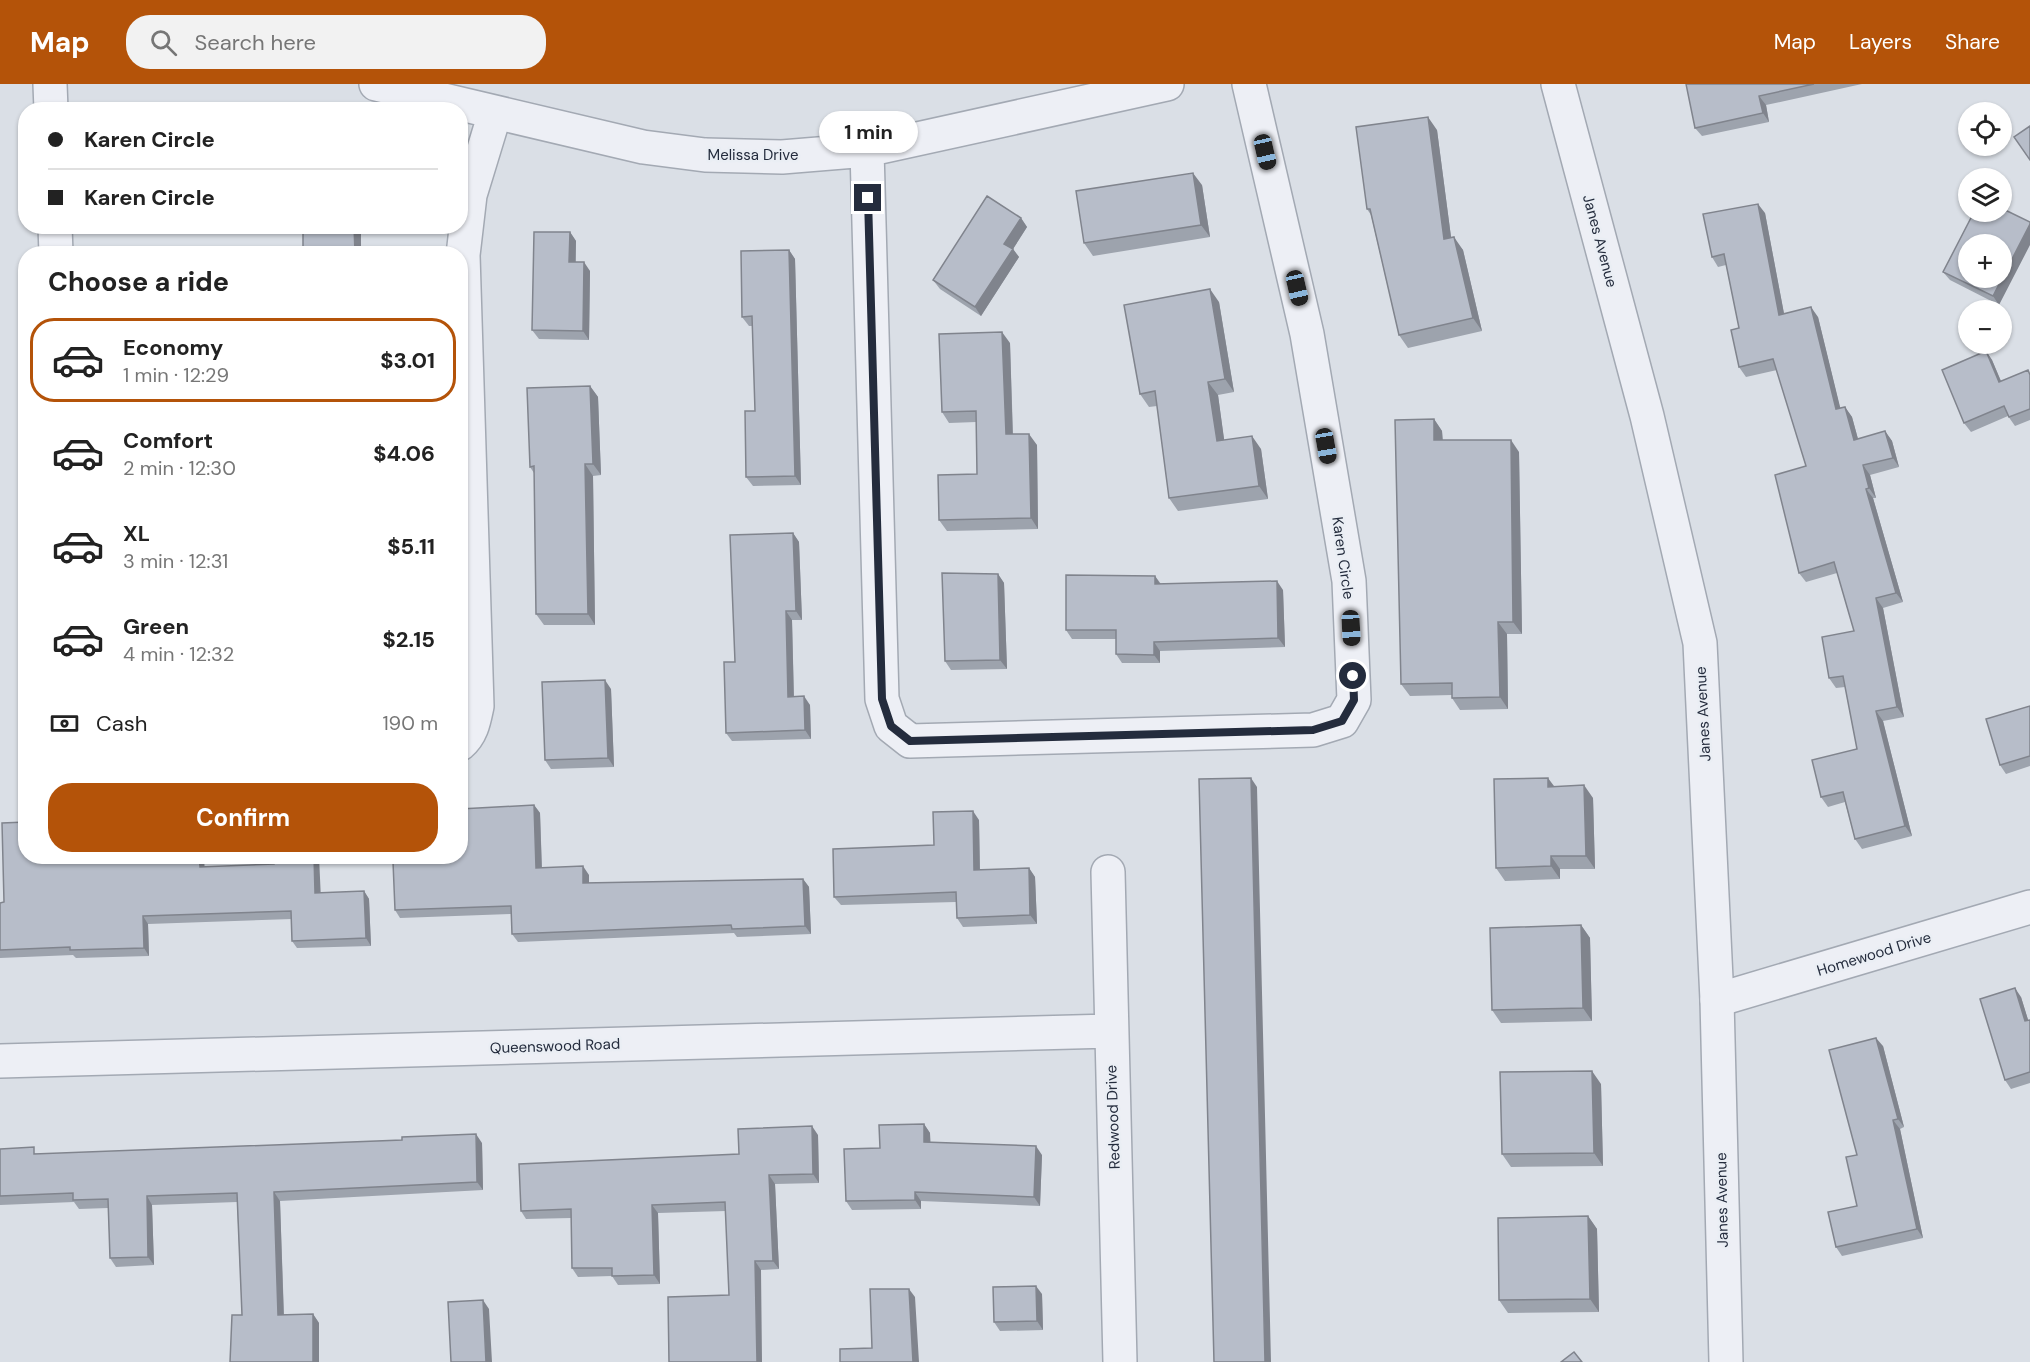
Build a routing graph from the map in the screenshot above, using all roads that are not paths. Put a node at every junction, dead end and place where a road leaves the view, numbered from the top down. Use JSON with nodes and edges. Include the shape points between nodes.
{"nodes":[{"id":1,"x":50,"y":84,"type":"edge"},
{"id":2,"x":376,"y":84,"type":"edge"},
{"id":3,"x":1167,"y":84,"type":"edge"},
{"id":4,"x":1249,"y":84,"type":"edge"},
{"id":5,"x":1558,"y":84,"type":"edge"},
{"id":6,"x":51,"y":102,"type":"edge"},
{"id":7,"x":450,"y":102,"type":"edge"},
{"id":8,"x":468,"y":106,"type":"edge"},
{"id":9,"x":495,"y":113,"type":"junction"},
{"id":10,"x":867,"y":150,"type":"junction"},
{"id":11,"x":468,"y":212,"type":"edge"},
{"id":12,"x":468,"y":416,"type":"edge"},
{"id":13,"x":468,"y":736,"type":"edge"},
{"id":14,"x":1108,"y":872,"type":"dead end"},
{"id":15,"x":2030,"y":907,"type":"edge"},
{"id":16,"x":1717,"y":1000,"type":"junction"},
{"id":17,"x":1111,"y":1031,"type":"junction"},
{"id":18,"x":0,"y":1061,"type":"edge"},
{"id":19,"x":1120,"y":1362,"type":"edge"},
{"id":20,"x":1726,"y":1362,"type":"edge"}],
"edges":[{"from":1,"to":6,"type":"street"},
{"from":2,"to":7,"type":"street","name":"Melissa Drive"},
{"from":3,"to":10,"type":"street","name":"Melissa Drive"},
{"from":4,"to":10,"type":"street","name":"Karen Circle","via":[[1307,334],[1349,580],[1354,700],[1342,721],[1313,730],[910,741],[891,726],[882,699]]},
{"from":5,"to":16,"type":"street","name":"Janes Avenue","via":[[1647,416],[1700,644]]},
{"from":8,"to":9,"type":"street","name":"Melissa Drive"},
{"from":9,"to":10,"type":"street","name":"Melissa Drive","via":[[643,147],[705,155],[782,157]]},
{"from":9,"to":11,"type":"street"},
{"from":12,"to":13,"type":"street","via":[[477,706]]},
{"from":14,"to":17,"type":"street","name":"Redwood Drive"},
{"from":15,"to":16,"type":"street","name":"Homewood Drive"},
{"from":16,"to":20,"type":"street","name":"Janes Avenue"},
{"from":17,"to":18,"type":"street","name":"Queenswood Road"},
{"from":17,"to":19,"type":"street","name":"Redwood Drive"}]}
